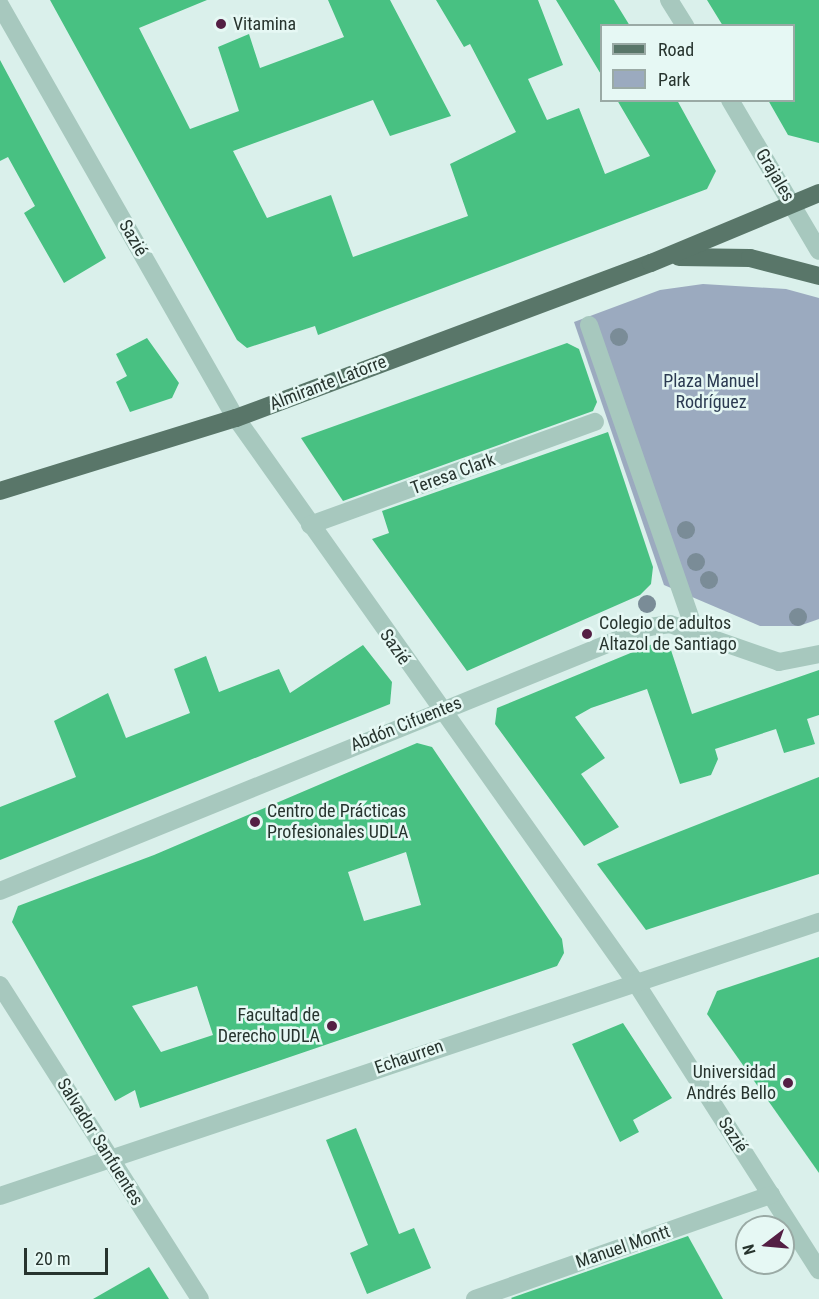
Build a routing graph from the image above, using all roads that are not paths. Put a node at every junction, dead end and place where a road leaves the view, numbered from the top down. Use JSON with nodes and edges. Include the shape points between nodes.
{"nodes":[{"id":1,"x":669,"y":0,"type":"edge"},
{"id":2,"x":0,"y":4,"type":"edge"},
{"id":3,"x":684,"y":24,"type":"edge"},
{"id":4,"x":731,"y":102,"type":"edge"},
{"id":5,"x":819,"y":193,"type":"edge"},
{"id":6,"x":792,"y":203,"type":"junction"},
{"id":7,"x":819,"y":251,"type":"edge"},
{"id":8,"x":651,"y":263,"type":"junction"},
{"id":9,"x":819,"y":276,"type":"edge"},
{"id":10,"x":589,"y":326,"type":"dead end"},
{"id":11,"x":236,"y":418,"type":"junction"},
{"id":12,"x":595,"y":422,"type":"dead end"},
{"id":13,"x":0,"y":491,"type":"edge"},
{"id":14,"x":310,"y":525,"type":"junction"},
{"id":15,"x":695,"y":631,"type":"junction"},
{"id":16,"x":819,"y":654,"type":"edge"},
{"id":17,"x":439,"y":710,"type":"junction"},
{"id":18,"x":0,"y":891,"type":"edge"},
{"id":19,"x":819,"y":922,"type":"edge"},
{"id":20,"x":634,"y":980,"type":"junction"},
{"id":21,"x":0,"y":985,"type":"edge"},
{"id":22,"x":111,"y":1160,"type":"junction"},
{"id":23,"x":771,"y":1195,"type":"junction"},
{"id":24,"x":0,"y":1196,"type":"edge"},
{"id":25,"x":819,"y":1270,"type":"edge"},
{"id":26,"x":200,"y":1299,"type":"edge"},
{"id":27,"x":475,"y":1299,"type":"edge"}],
"edges":[{"from":1,"to":3,"type":"street"},
{"from":2,"to":11,"type":"street","name":"Sazié"},
{"from":4,"to":6,"type":"street","name":"Grajales"},
{"from":5,"to":6,"type":"main road","name":"Almirante Latorre"},
{"from":6,"to":7,"type":"street","name":"Grajales"},
{"from":6,"to":8,"type":"main road","name":"Almirante Latorre"},
{"from":8,"to":9,"type":"main road","name":"Almirante Latorre","via":[[728,255]]},
{"from":8,"to":11,"type":"main road","name":"Almirante Latorre"},
{"from":10,"to":15,"type":"street"},
{"from":11,"to":13,"type":"main road","name":"Almirante Latorre"},
{"from":11,"to":14,"type":"street","name":"Sazié"},
{"from":12,"to":14,"type":"street","name":"Teresa Clark"},
{"from":14,"to":17,"type":"street","name":"Sazié"},
{"from":15,"to":16,"type":"street","name":"Abdón Cifuentes","via":[[765,660]]},
{"from":15,"to":17,"type":"street","name":"Abdón Cifuentes","via":[[670,624],[649,627]]},
{"from":17,"to":18,"type":"street","name":"Abdón Cifuentes"},
{"from":17,"to":20,"type":"street","name":"Sazié"},
{"from":19,"to":20,"type":"street","name":"Echaurren"},
{"from":20,"to":22,"type":"street","name":"Echaurren"},
{"from":20,"to":23,"type":"street","name":"Sazié"},
{"from":21,"to":22,"type":"street","name":"Salvador Sanfuentes"},
{"from":22,"to":24,"type":"street","name":"Echaurren"},
{"from":22,"to":26,"type":"street","name":"Salvador Sanfuentes"},
{"from":23,"to":25,"type":"street","name":"Sazié"},
{"from":23,"to":27,"type":"street","name":"Manuel Montt"}]}
